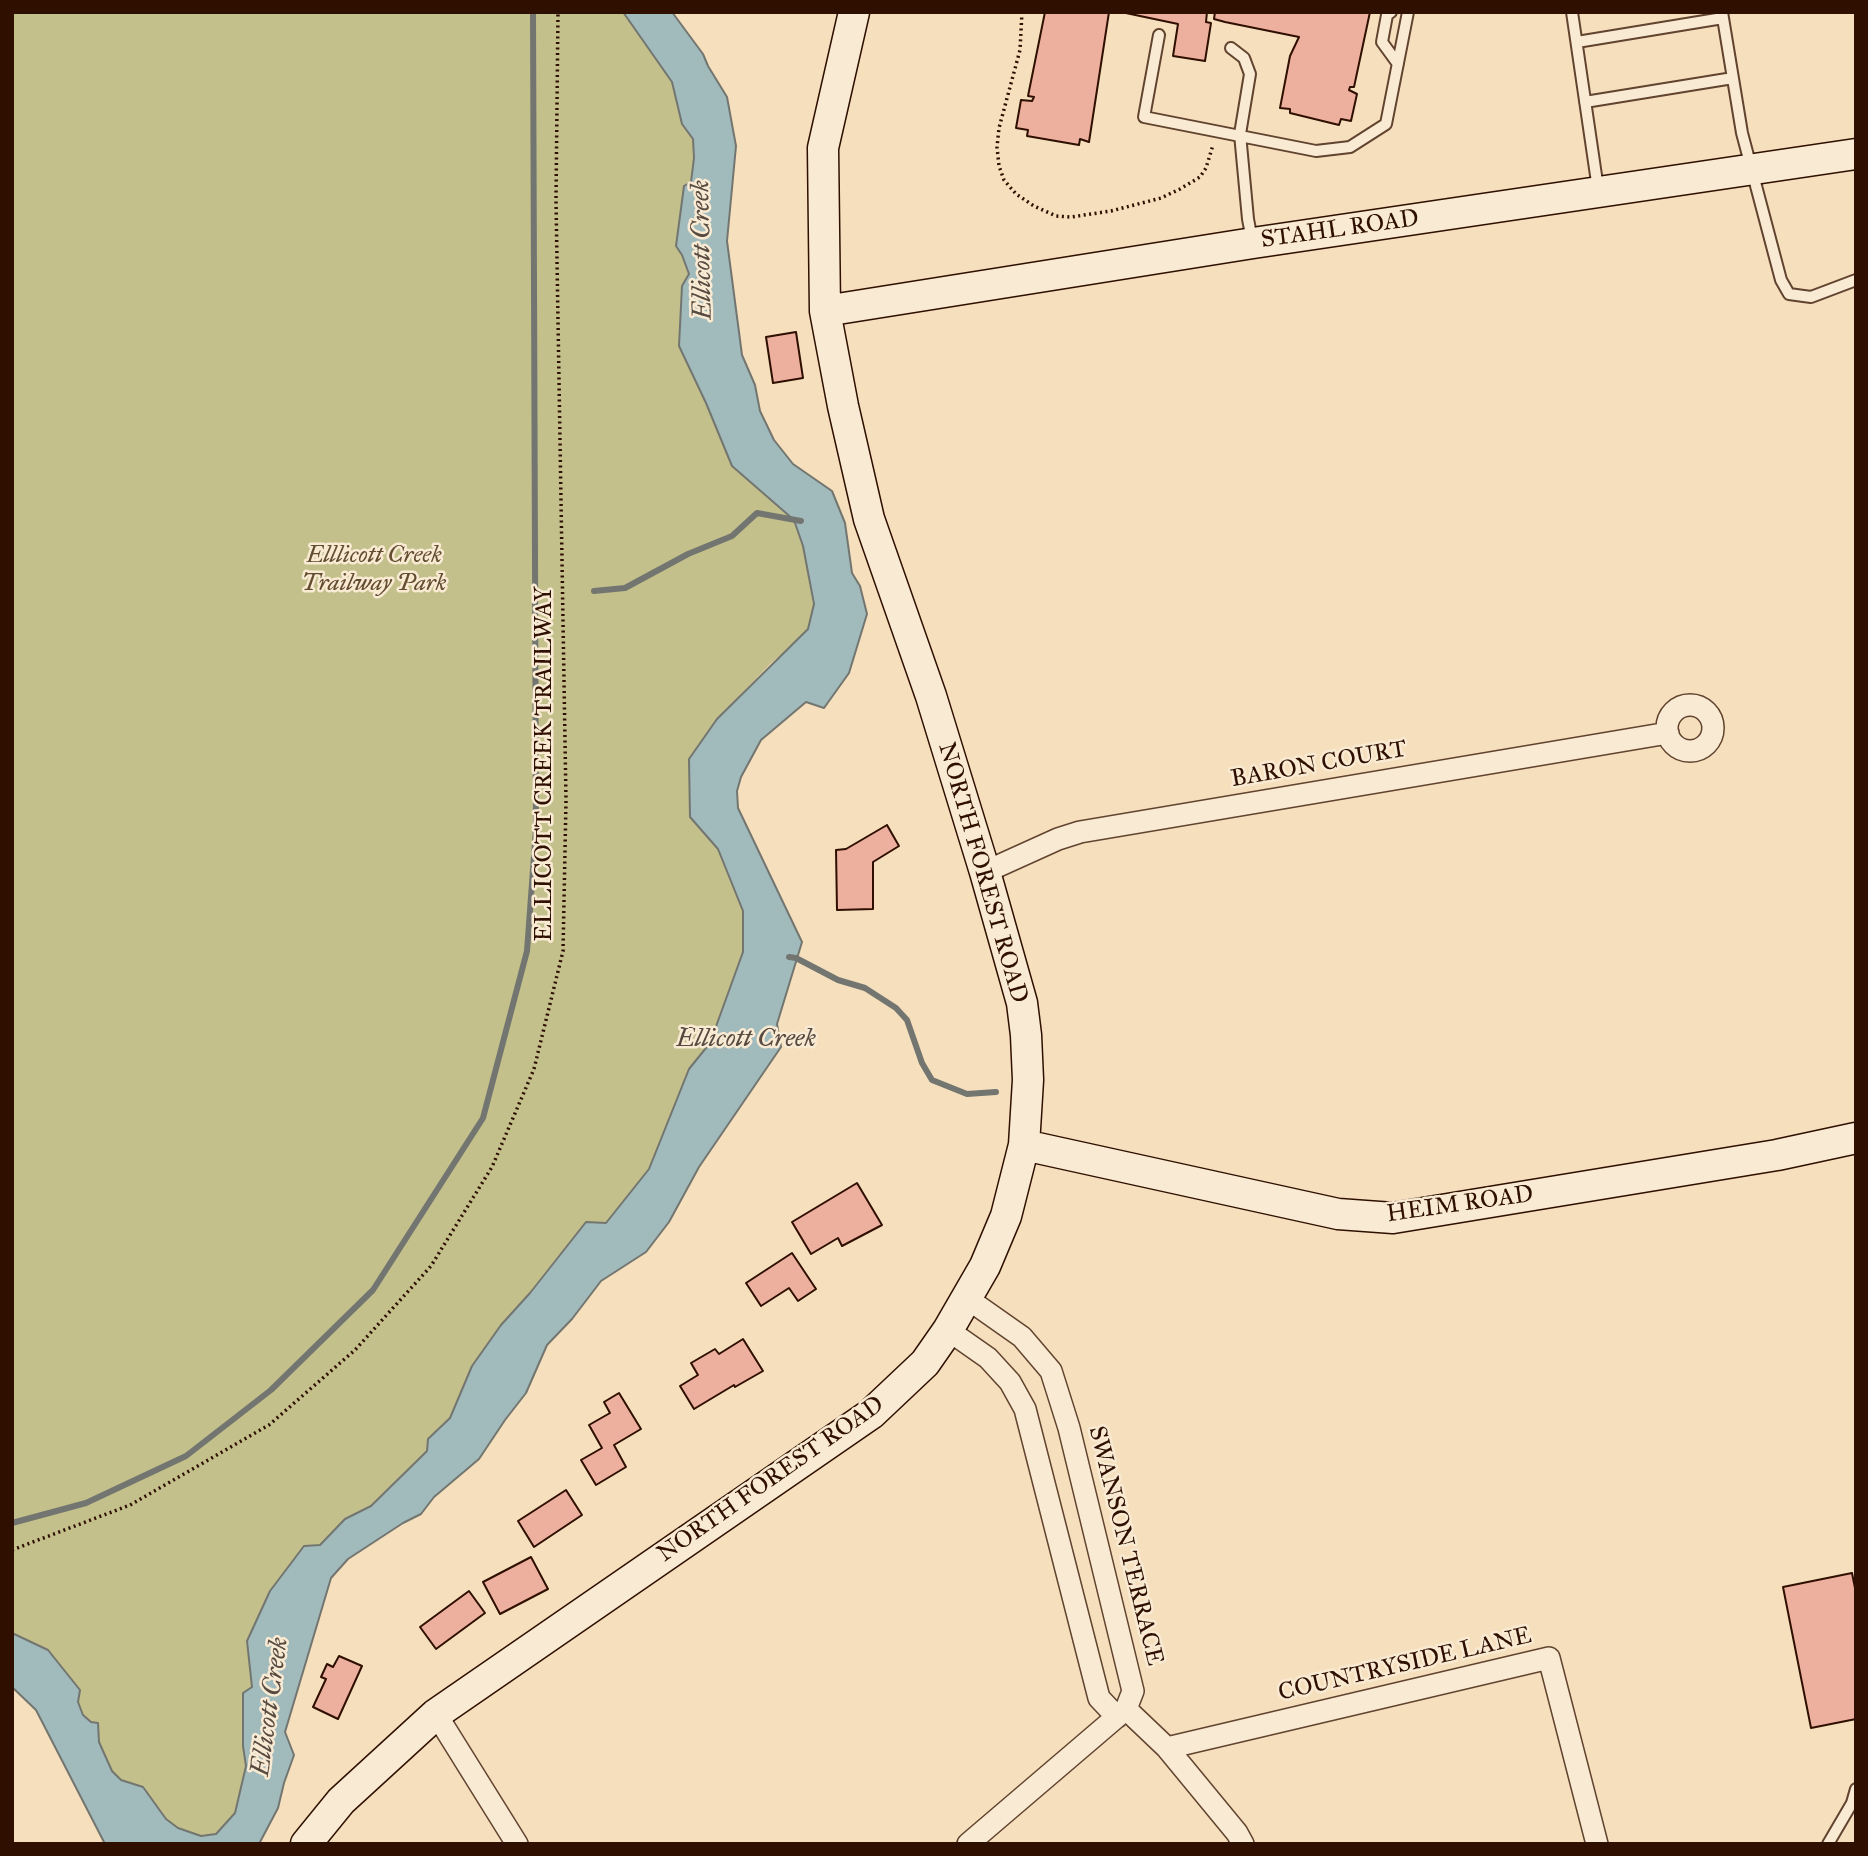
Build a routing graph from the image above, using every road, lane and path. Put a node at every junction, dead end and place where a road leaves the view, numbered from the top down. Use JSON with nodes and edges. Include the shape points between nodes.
{"nodes":[{"id":1,"x":558,"y":12,"type":"edge"},
{"id":2,"x":854,"y":12,"type":"edge"},
{"id":3,"x":1022,"y":12,"type":"edge"},
{"id":4,"x":1391,"y":12,"type":"edge"},
{"id":5,"x":1408,"y":12,"type":"edge"},
{"id":6,"x":1572,"y":12,"type":"edge"},
{"id":7,"x":1723,"y":15,"type":"edge"},
{"id":8,"x":1159,"y":36,"type":"dead end"},
{"id":9,"x":1577,"y":42,"type":"junction"},
{"id":10,"x":1231,"y":48,"type":"dead end"},
{"id":11,"x":1398,"y":64,"type":"junction"},
{"id":12,"x":1733,"y":78,"type":"junction"},
{"id":13,"x":1585,"y":102,"type":"junction"},
{"id":14,"x":1216,"y":130,"type":"junction"},
{"id":15,"x":1240,"y":134,"type":"junction"},
{"id":16,"x":1856,"y":154,"type":"edge"},
{"id":17,"x":1751,"y":170,"type":"junction"},
{"id":18,"x":1598,"y":192,"type":"junction"},
{"id":19,"x":1253,"y":243,"type":"junction"},
{"id":20,"x":1856,"y":280,"type":"edge"},
{"id":21,"x":825,"y":311,"type":"junction"},
{"id":22,"x":1668,"y":733,"type":"dead end"},
{"id":23,"x":985,"y":872,"type":"junction"},
{"id":24,"x":1856,"y":1139,"type":"edge"},
{"id":25,"x":1024,"y":1145,"type":"junction"},
{"id":26,"x":968,"y":1299,"type":"junction"},
{"id":27,"x":948,"y":1330,"type":"junction"},
{"id":28,"x":12,"y":1550,"type":"edge"},
{"id":29,"x":1121,"y":1713,"type":"junction"},
{"id":30,"x":436,"y":1714,"type":"junction"},
{"id":31,"x":1167,"y":1748,"type":"junction"},
{"id":32,"x":1856,"y":1789,"type":"edge"},
{"id":33,"x":306,"y":1844,"type":"edge"},
{"id":34,"x":517,"y":1844,"type":"edge"},
{"id":35,"x":968,"y":1844,"type":"edge"},
{"id":36,"x":1243,"y":1844,"type":"edge"},
{"id":37,"x":1597,"y":1844,"type":"edge"},
{"id":38,"x":1828,"y":1844,"type":"edge"}],
"edges":[{"from":1,"to":28,"type":"path","name":"ELLICOTT CREEK TRAILWAY","via":[[556,200],[566,801],[563,951],[534,1069],[492,1167],[431,1266],[355,1350],[269,1424],[246,1438],[130,1504]]},
{"from":2,"to":21,"type":"street","name":"NORTH FOREST ROAD","via":[[822,148]]},
{"from":3,"to":14,"type":"path","via":[[1020,50],[997,147],[1004,180],[1034,206],[1072,217],[1161,198],[1200,177]]},
{"from":4,"to":11,"type":"lane","via":[[1382,42]]},
{"from":5,"to":11,"type":"lane"},
{"from":6,"to":9,"type":"lane"},
{"from":7,"to":9,"type":"lane"},
{"from":7,"to":12,"type":"lane"},
{"from":8,"to":14,"type":"lane","via":[[1144,117]]},
{"from":9,"to":13,"type":"lane"},
{"from":10,"to":15,"type":"lane","via":[[1244,58],[1250,74]]},
{"from":11,"to":15,"type":"lane","via":[[1386,124],[1350,146],[1316,151]]},
{"from":12,"to":13,"type":"lane"},
{"from":12,"to":17,"type":"lane"},
{"from":13,"to":18,"type":"lane"},
{"from":14,"to":15,"type":"lane"},
{"from":15,"to":19,"type":"lane"},
{"from":16,"to":17,"type":"street","name":"STAHL ROAD"},
{"from":17,"to":18,"type":"street","name":"STAHL ROAD"},
{"from":17,"to":20,"type":"lane","via":[[1788,294],[1811,297]]},
{"from":18,"to":19,"type":"street","name":"STAHL ROAD"},
{"from":19,"to":21,"type":"street","name":"STAHL ROAD"},
{"from":21,"to":23,"type":"street","name":"NORTH FOREST ROAD","via":[[869,519],[931,696]]},
{"from":22,"to":23,"type":"street","name":"BARON COURT","via":[[1080,832]]},
{"from":23,"to":25,"type":"street","name":"NORTH FOREST ROAD","via":[[1022,1003],[1028,1080]]},
{"from":24,"to":25,"type":"street","name":"HEIM ROAD","via":[[1393,1218],[1338,1214]]},
{"from":25,"to":26,"type":"street","name":"NORTH FOREST ROAD","via":[[1006,1216]]},
{"from":26,"to":27,"type":"street","name":"NORTH FOREST ROAD"},
{"from":26,"to":29,"type":"street","name":"SWANSON TERRACE","via":[[1022,1337],[1051,1371],[1133,1691]]},
{"from":27,"to":29,"type":"street","via":[[988,1358],[1010,1382],[1025,1409],[1098,1698]]},
{"from":27,"to":30,"type":"street","name":"NORTH FOREST ROAD","via":[[925,1363],[871,1414]]},
{"from":29,"to":31,"type":"street"},
{"from":29,"to":35,"type":"street"},
{"from":30,"to":33,"type":"street","name":"NORTH FOREST ROAD","via":[[341,1801]]},
{"from":30,"to":34,"type":"street"},
{"from":31,"to":36,"type":"street"},
{"from":31,"to":37,"type":"street","name":"COUNTRYSIDE LANE","via":[[1549,1658]]},
{"from":32,"to":38,"type":"lane"}]}
